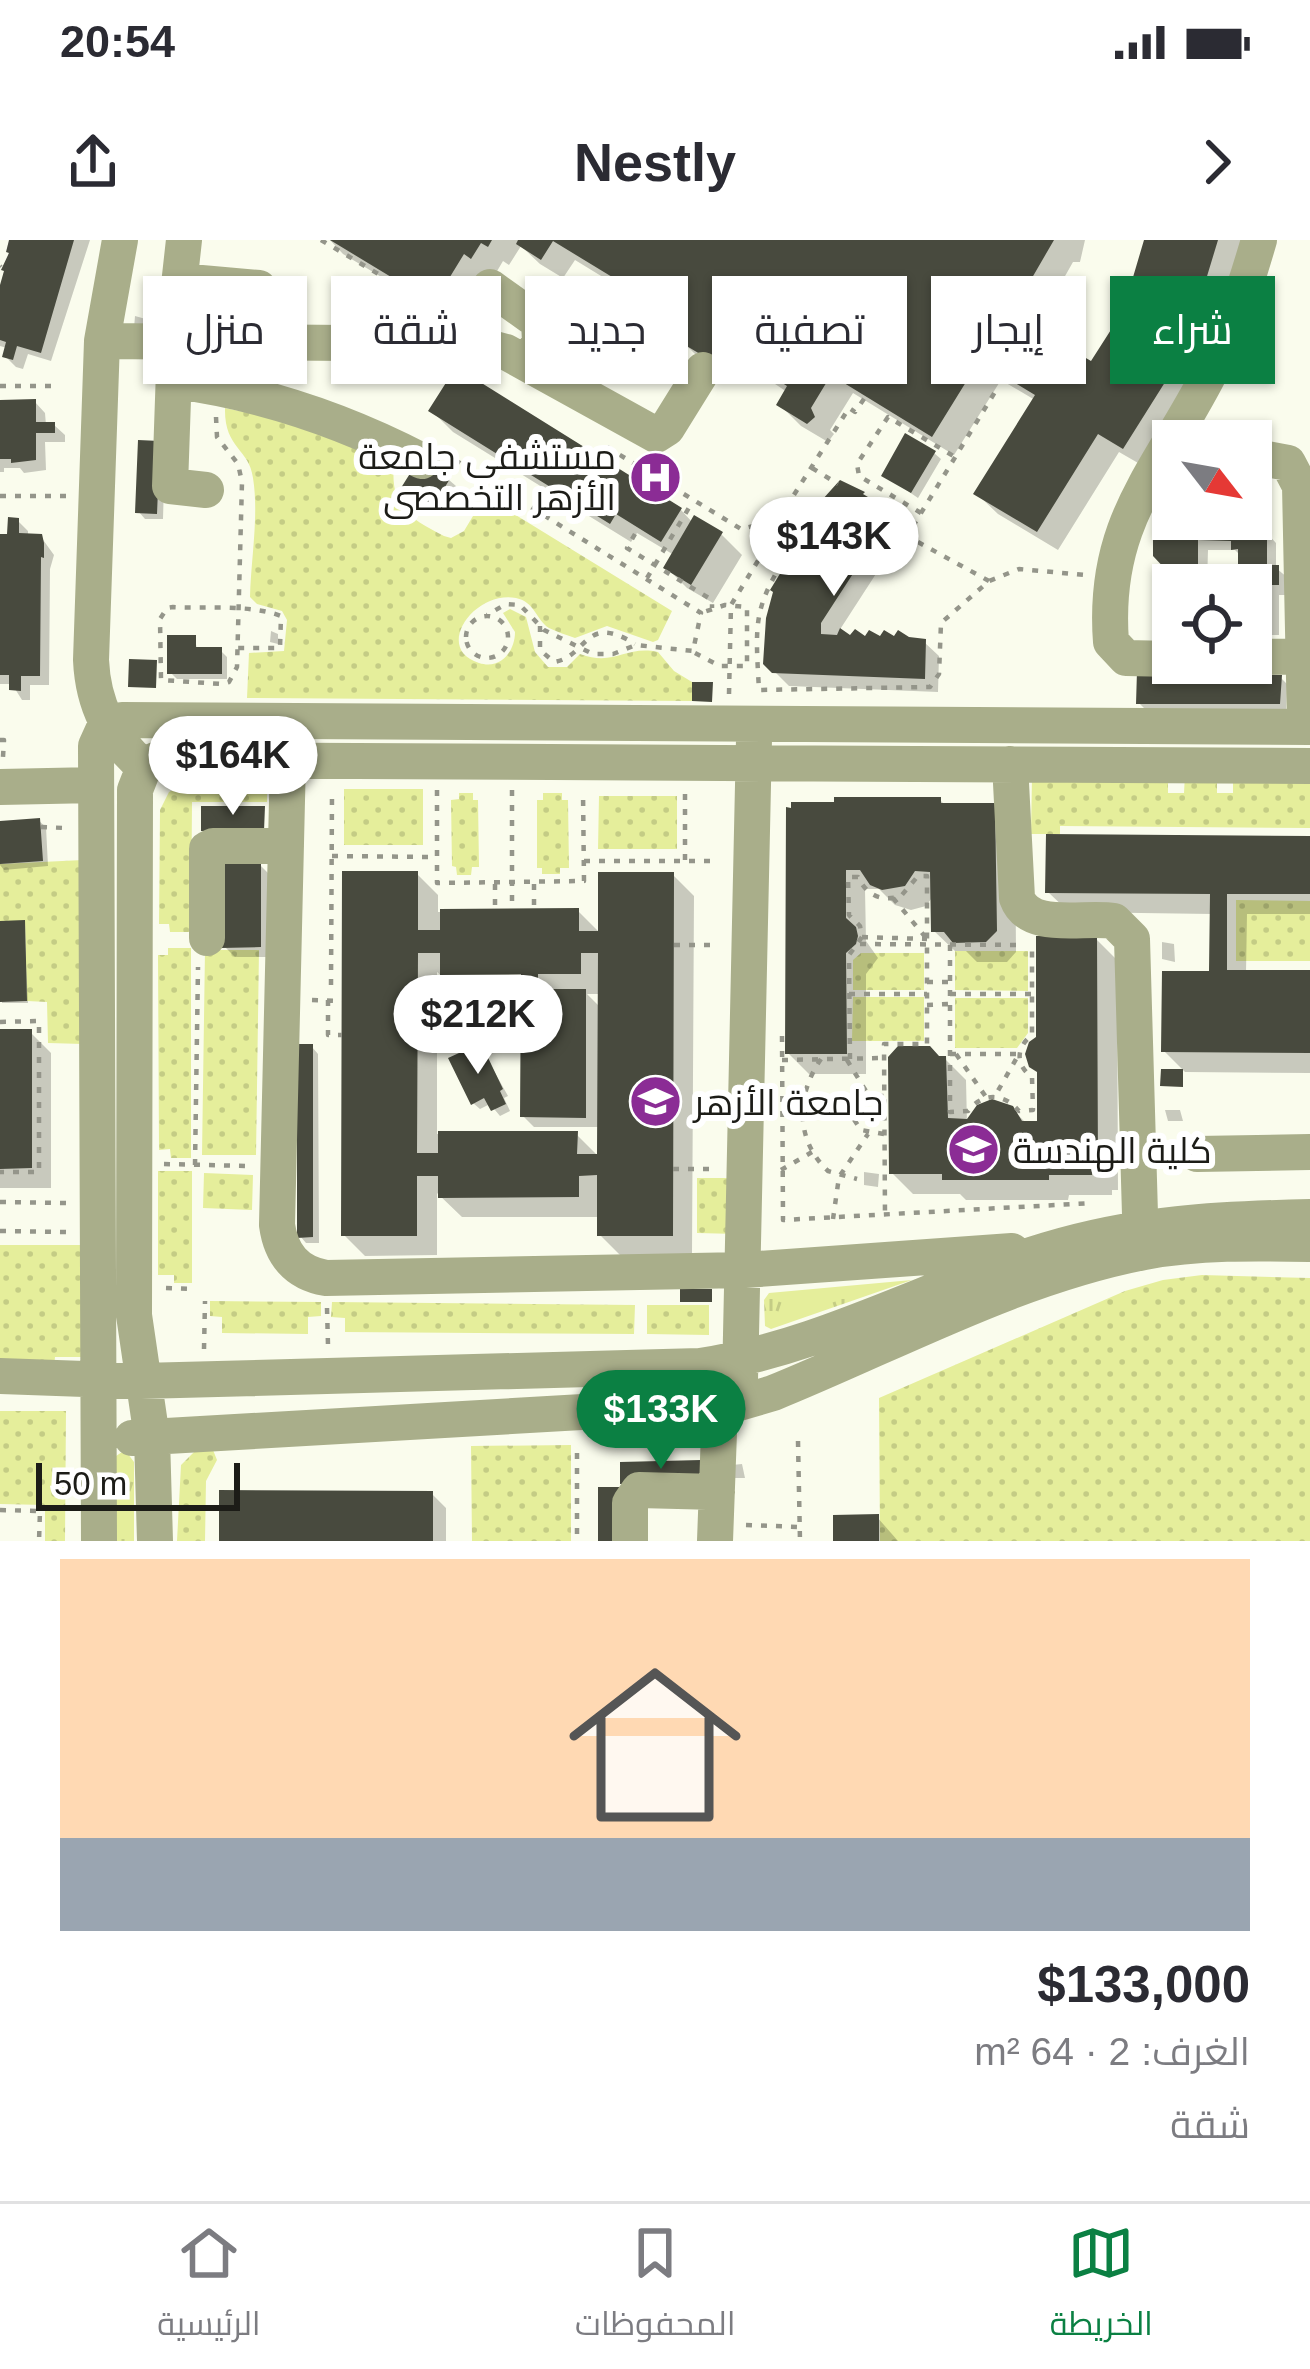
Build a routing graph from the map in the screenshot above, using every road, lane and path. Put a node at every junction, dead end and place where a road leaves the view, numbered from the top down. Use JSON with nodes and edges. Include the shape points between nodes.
{"nodes":[{"id":1,"x":120,"y":240,"type":"edge"},
{"id":2,"x":184,"y":240,"type":"edge"},
{"id":3,"x":321,"y":240,"type":"edge"},
{"id":4,"x":1259,"y":240,"type":"edge"},
{"id":5,"x":180,"y":276,"type":"edge"},
{"id":6,"x":382,"y":276,"type":"edge"},
{"id":7,"x":102,"y":341,"type":"junction"},
{"id":8,"x":143,"y":342,"type":"edge"},
{"id":9,"x":307,"y":343,"type":"edge"},
{"id":10,"x":525,"y":362,"type":"edge"},
{"id":11,"x":703,"y":370,"type":"dead end"},
{"id":12,"x":176,"y":384,"type":"edge"},
{"id":13,"x":193,"y":384,"type":"edge"},
{"id":14,"x":564,"y":384,"type":"edge"},
{"id":15,"x":0,"y":386,"type":"edge"},
{"id":16,"x":57,"y":386,"type":"dead end"},
{"id":17,"x":998,"y":387,"type":"dead end"},
{"id":18,"x":866,"y":396,"type":"dead end"},
{"id":19,"x":1185,"y":420,"type":"edge"},
{"id":20,"x":605,"y":446,"type":"dead end"},
{"id":21,"x":955,"y":457,"type":"junction"},
{"id":22,"x":422,"y":460,"type":"joint"},
{"id":23,"x":1272,"y":460,"type":"edge"},
{"id":24,"x":811,"y":468,"type":"junction"},
{"id":25,"x":1152,"y":478,"type":"edge"},
{"id":26,"x":838,"y":484,"type":"dead end"},
{"id":27,"x":206,"y":490,"type":"dead end"},
{"id":28,"x":0,"y":496,"type":"edge"},
{"id":29,"x":97,"y":496,"type":"junction"},
{"id":30,"x":811,"y":500,"type":"dead end"},
{"id":31,"x":694,"y":501,"type":"junction"},
{"id":32,"x":921,"y":514,"type":"junction"},
{"id":33,"x":635,"y":534,"type":"dead end"},
{"id":34,"x":784,"y":542,"type":"junction"},
{"id":35,"x":654,"y":566,"type":"junction"},
{"id":36,"x":1114,"y":578,"type":"junction"},
{"id":37,"x":646,"y":579,"type":"junction"},
{"id":38,"x":989,"y":581,"type":"junction"},
{"id":39,"x":731,"y":605,"type":"junction"},
{"id":40,"x":712,"y":608,"type":"junction"},
{"id":41,"x":237,"y":610,"type":"junction"},
{"id":42,"x":701,"y":614,"type":"junction"},
{"id":43,"x":487,"y":615,"type":"junction"},
{"id":44,"x":540,"y":626,"type":"junction"},
{"id":45,"x":756,"y":637,"type":"junction"},
{"id":46,"x":747,"y":638,"type":"junction"},
{"id":47,"x":636,"y":645,"type":"junction"},
{"id":48,"x":577,"y":646,"type":"junction"},
{"id":49,"x":237,"y":648,"type":"junction"},
{"id":50,"x":693,"y":651,"type":"junction"},
{"id":51,"x":1303,"y":656,"type":"junction"},
{"id":52,"x":1272,"y":657,"type":"edge"},
{"id":53,"x":1152,"y":660,"type":"edge"},
{"id":54,"x":730,"y":668,"type":"junction"},
{"id":55,"x":741,"y":723,"type":"junction"},
{"id":56,"x":106,"y":724,"type":"junction"},
{"id":57,"x":1307,"y":726,"type":"edge"},
{"id":58,"x":288,"y":758,"type":"junction"},
{"id":59,"x":333,"y":759,"type":"junction"},
{"id":60,"x":437,"y":760,"type":"junction"},
{"id":61,"x":512,"y":760,"type":"junction"},
{"id":62,"x":583,"y":761,"type":"junction"},
{"id":63,"x":685,"y":762,"type":"junction"},
{"id":64,"x":754,"y":763,"type":"junction"},
{"id":65,"x":1010,"y":764,"type":"junction"},
{"id":66,"x":1310,"y":766,"type":"edge"},
{"id":67,"x":144,"y":767,"type":"junction"},
{"id":68,"x":96,"y":784,"type":"junction"},
{"id":69,"x":0,"y":787,"type":"edge"},
{"id":70,"x":286,"y":847,"type":"junction"},
{"id":71,"x":332,"y":856,"type":"junction"},
{"id":72,"x":436,"y":857,"type":"junction"},
{"id":73,"x":584,"y":861,"type":"junction"},
{"id":74,"x":685,"y":861,"type":"junction"},
{"id":75,"x":719,"y":861,"type":"dead end"},
{"id":76,"x":495,"y":882,"type":"junction"},
{"id":77,"x":512,"y":882,"type":"junction"},
{"id":78,"x":534,"y":882,"type":"junction"},
{"id":79,"x":893,"y":898,"type":"junction"},
{"id":80,"x":495,"y":908,"type":"dead end"},
{"id":81,"x":512,"y":908,"type":"dead end"},
{"id":82,"x":534,"y":908,"type":"dead end"},
{"id":83,"x":207,"y":938,"type":"joint"},
{"id":84,"x":861,"y":941,"type":"junction"},
{"id":85,"x":927,"y":942,"type":"junction"},
{"id":86,"x":674,"y":945,"type":"dead end"},
{"id":87,"x":751,"y":945,"type":"junction"},
{"id":88,"x":950,"y":945,"type":"junction"},
{"id":89,"x":927,"y":982,"type":"junction"},
{"id":90,"x":950,"y":982,"type":"junction"},
{"id":91,"x":331,"y":985,"type":"dead end"},
{"id":92,"x":849,"y":994,"type":"junction"},
{"id":93,"x":927,"y":994,"type":"junction"},
{"id":94,"x":950,"y":994,"type":"junction"},
{"id":95,"x":1032,"y":994,"type":"junction"},
{"id":96,"x":328,"y":1000,"type":"dead end"},
{"id":97,"x":927,"y":1004,"type":"junction"},
{"id":98,"x":950,"y":1004,"type":"junction"},
{"id":99,"x":328,"y":1019,"type":"junction"},
{"id":100,"x":342,"y":1020,"type":"dead end"},
{"id":101,"x":0,"y":1022,"type":"edge"},
{"id":102,"x":342,"y":1035,"type":"dead end"},
{"id":103,"x":782,"y":1037,"type":"dead end"},
{"id":104,"x":953,"y":1054,"type":"junction"},
{"id":105,"x":1019,"y":1054,"type":"junction"},
{"id":106,"x":884,"y":1058,"type":"junction"},
{"id":107,"x":821,"y":1059,"type":"junction"},
{"id":108,"x":848,"y":1059,"type":"junction"},
{"id":109,"x":782,"y":1060,"type":"junction"},
{"id":110,"x":869,"y":1096,"type":"junction"},
{"id":111,"x":884,"y":1096,"type":"junction"},
{"id":112,"x":995,"y":1096,"type":"junction"},
{"id":113,"x":986,"y":1097,"type":"junction"},
{"id":114,"x":868,"y":1134,"type":"junction"},
{"id":115,"x":884,"y":1134,"type":"junction"},
{"id":116,"x":812,"y":1152,"type":"junction"},
{"id":117,"x":1310,"y":1152,"type":"edge"},
{"id":118,"x":1268,"y":1153,"type":"junction"},
{"id":119,"x":1197,"y":1154,"type":"dead end"},
{"id":120,"x":166,"y":1165,"type":"dead end"},
{"id":121,"x":195,"y":1165,"type":"junction"},
{"id":122,"x":279,"y":1167,"type":"junction"},
{"id":123,"x":673,"y":1169,"type":"dead end"},
{"id":124,"x":764,"y":1170,"type":"junction"},
{"id":125,"x":0,"y":1172,"type":"edge"},
{"id":126,"x":839,"y":1177,"type":"junction"},
{"id":127,"x":857,"y":1179,"type":"dead end"},
{"id":128,"x":0,"y":1202,"type":"edge"},
{"id":129,"x":1310,"y":1216,"type":"edge"},
{"id":130,"x":885,"y":1217,"type":"junction"},
{"id":131,"x":98,"y":1218,"type":"junction"},
{"id":132,"x":1272,"y":1218,"type":"junction"},
{"id":133,"x":833,"y":1219,"type":"junction"},
{"id":134,"x":1140,"y":1226,"type":"junction"},
{"id":135,"x":0,"y":1231,"type":"edge"},
{"id":136,"x":1310,"y":1244,"type":"edge"},
{"id":137,"x":1046,"y":1250,"type":"junction"},
{"id":138,"x":745,"y":1270,"type":"junction"},
{"id":139,"x":171,"y":1288,"type":"dead end"},
{"id":140,"x":190,"y":1289,"type":"dead end"},
{"id":141,"x":205,"y":1301,"type":"dead end"},
{"id":142,"x":205,"y":1318,"type":"dead end"},
{"id":143,"x":740,"y":1360,"type":"junction"},
{"id":144,"x":0,"y":1376,"type":"edge"},
{"id":145,"x":141,"y":1381,"type":"junction"},
{"id":146,"x":99,"y":1391,"type":"junction"},
{"id":147,"x":0,"y":1401,"type":"edge"},
{"id":148,"x":729,"y":1404,"type":"junction"},
{"id":149,"x":152,"y":1438,"type":"junction"},
{"id":150,"x":99,"y":1440,"type":"junction"},
{"id":151,"x":798,"y":1441,"type":"dead end"},
{"id":152,"x":577,"y":1453,"type":"dead end"},
{"id":153,"x":0,"y":1510,"type":"edge"},
{"id":154,"x":716,"y":1519,"type":"edge"},
{"id":155,"x":800,"y":1526,"type":"junction"},
{"id":156,"x":39,"y":1541,"type":"edge"},
{"id":157,"x":99,"y":1541,"type":"edge"},
{"id":158,"x":155,"y":1541,"type":"edge"},
{"id":159,"x":577,"y":1541,"type":"edge"},
{"id":160,"x":630,"y":1541,"type":"edge"},
{"id":161,"x":800,"y":1541,"type":"edge"}],
"edges":[{"from":1,"to":7,"type":"lane"},
{"from":2,"to":5,"type":"lane"},
{"from":3,"to":6,"type":"path"},
{"from":4,"to":19,"type":"lane","via":[[1221,350]]},
{"from":7,"to":8,"type":"lane"},
{"from":7,"to":29,"type":"lane"},
{"from":9,"to":10,"type":"lane","via":[[476,344]]},
{"from":11,"to":14,"type":"lane","via":[[656,435]]},
{"from":12,"to":27,"type":"lane","via":[[170,486]]},
{"from":13,"to":22,"type":"lane","via":[[311,411]]},
{"from":15,"to":16,"type":"path"},
{"from":17,"to":21,"type":"path"},
{"from":18,"to":24,"type":"path","via":[[856,412],[849,408]]},
{"from":20,"to":31,"type":"path"},
{"from":21,"to":32,"type":"path"},
{"from":21,"to":32,"type":"path","via":[[891,418],[874,435],[856,473]]},
{"from":22,"to":37,"type":"path","via":[[431,445]]},
{"from":23,"to":51,"type":"lane","via":[[1288,463],[1300,486]]},
{"from":24,"to":26,"type":"path"},
{"from":24,"to":31,"type":"path","via":[[778,520],[740,529]]},
{"from":25,"to":36,"type":"lane","via":[[1125,522]]},
{"from":28,"to":29,"type":"path"},
{"from":29,"to":56,"type":"lane","via":[[92,682]]},
{"from":30,"to":34,"type":"path"},
{"from":31,"to":35,"type":"path"},
{"from":32,"to":38,"type":"path","via":[[908,537]]},
{"from":33,"to":35,"type":"path","via":[[627,548]]},
{"from":34,"to":39,"type":"path","via":[[773,536]]},
{"from":34,"to":45,"type":"path","via":[[792,547],[760,599]]},
{"from":35,"to":37,"type":"path"},
{"from":35,"to":40,"type":"path"},
{"from":36,"to":38,"type":"path","via":[[1018,569]]},
{"from":36,"to":53,"type":"lane","via":[[1114,649]]},
{"from":37,"to":42,"type":"path"},
{"from":38,"to":45,"type":"path","via":[[941,623],[938,680],[930,688],[759,690]]},
{"from":39,"to":40,"type":"path"},
{"from":39,"to":46,"type":"path","via":[[747,608]]},
{"from":39,"to":54,"type":"path"},
{"from":40,"to":42,"type":"path"},
{"from":41,"to":49,"type":"path"},
{"from":41,"to":49,"type":"path","via":[[283,620],[280,648]]},
{"from":41,"to":49,"type":"path","via":[[164,610],[161,680],[229,682]]},
{"from":42,"to":50,"type":"path"},
{"from":43,"to":43,"type":"path","via":[[468,627],[466,643],[491,658],[508,634]]},
{"from":43,"to":44,"type":"path","via":[[513,604]]},
{"from":44,"to":48,"type":"path"},
{"from":44,"to":48,"type":"path","via":[[547,659],[562,662]]},
{"from":45,"to":46,"type":"path"},
{"from":46,"to":54,"type":"path","via":[[747,667]]},
{"from":47,"to":48,"type":"path","via":[[603,655]]},
{"from":47,"to":48,"type":"path","via":[[601,633]]},
{"from":47,"to":50,"type":"path"},
{"from":50,"to":54,"type":"path"},
{"from":51,"to":52,"type":"lane"},
{"from":51,"to":57,"type":"lane"},
{"from":54,"to":55,"type":"path"},
{"from":55,"to":56,"type":"lane"},
{"from":55,"to":57,"type":"lane"},
{"from":55,"to":64,"type":"lane"},
{"from":56,"to":67,"type":"lane"},
{"from":56,"to":68,"type":"lane","via":[[97,737]]},
{"from":58,"to":59,"type":"lane"},
{"from":58,"to":67,"type":"lane","via":[[168,758]]},
{"from":58,"to":70,"type":"lane"},
{"from":59,"to":60,"type":"lane"},
{"from":59,"to":71,"type":"path"},
{"from":60,"to":61,"type":"lane"},
{"from":60,"to":72,"type":"path"},
{"from":61,"to":62,"type":"lane"},
{"from":61,"to":77,"type":"path"},
{"from":62,"to":63,"type":"lane"},
{"from":62,"to":73,"type":"path"},
{"from":63,"to":64,"type":"lane"},
{"from":63,"to":74,"type":"path"},
{"from":64,"to":65,"type":"lane"},
{"from":64,"to":87,"type":"lane"},
{"from":65,"to":66,"type":"lane"},
{"from":65,"to":134,"type":"lane","via":[[1021,909],[1036,918],[1114,921],[1132,939]]},
{"from":67,"to":145,"type":"lane","via":[[135,790],[133,1141]]},
{"from":68,"to":69,"type":"lane"},
{"from":68,"to":131,"type":"lane"},
{"from":70,"to":83,"type":"lane","via":[[207,849]]},
{"from":70,"to":122,"type":"lane"},
{"from":71,"to":72,"type":"path"},
{"from":71,"to":91,"type":"path"},
{"from":72,"to":76,"type":"path","via":[[437,883]]},
{"from":73,"to":74,"type":"path"},
{"from":73,"to":78,"type":"path","via":[[584,881]]},
{"from":74,"to":75,"type":"path"},
{"from":76,"to":77,"type":"path"},
{"from":76,"to":80,"type":"path"},
{"from":77,"to":78,"type":"path"},
{"from":77,"to":81,"type":"path"},
{"from":78,"to":82,"type":"path"},
{"from":79,"to":84,"type":"path","via":[[848,877],[849,915]]},
{"from":79,"to":85,"type":"path"},
{"from":79,"to":85,"type":"path","via":[[927,877]]},
{"from":83,"to":121,"type":"path","via":[[198,954]]},
{"from":84,"to":85,"type":"path"},
{"from":84,"to":92,"type":"path","via":[[849,955]]},
{"from":85,"to":88,"type":"path"},
{"from":85,"to":89,"type":"path"},
{"from":86,"to":87,"type":"path"},
{"from":87,"to":124,"type":"lane"},
{"from":88,"to":90,"type":"path"},
{"from":88,"to":95,"type":"path","via":[[1032,945]]},
{"from":89,"to":90,"type":"path"},
{"from":89,"to":93,"type":"path"},
{"from":90,"to":94,"type":"path"},
{"from":92,"to":93,"type":"path"},
{"from":92,"to":108,"type":"path"},
{"from":93,"to":97,"type":"path"},
{"from":94,"to":95,"type":"path"},
{"from":94,"to":98,"type":"path"},
{"from":95,"to":105,"type":"path","via":[[1032,1035]]},
{"from":96,"to":99,"type":"path"},
{"from":97,"to":98,"type":"path"},
{"from":97,"to":106,"type":"path","via":[[927,1044],[884,1044]]},
{"from":98,"to":104,"type":"path"},
{"from":99,"to":100,"type":"path"},
{"from":99,"to":102,"type":"path","via":[[328,1035]]},
{"from":101,"to":125,"type":"path","via":[[39,1022],[39,1172]]},
{"from":103,"to":109,"type":"path"},
{"from":104,"to":105,"type":"path"},
{"from":104,"to":113,"type":"path"},
{"from":104,"to":113,"type":"path","via":[[950,1112],[968,1112]]},
{"from":105,"to":112,"type":"path"},
{"from":105,"to":112,"type":"path","via":[[1033,1077],[1033,1110]]},
{"from":106,"to":108,"type":"path"},
{"from":106,"to":111,"type":"path"},
{"from":107,"to":108,"type":"path"},
{"from":107,"to":109,"type":"path"},
{"from":107,"to":116,"type":"path","via":[[802,1111]]},
{"from":108,"to":110,"type":"path"},
{"from":109,"to":124,"type":"path"},
{"from":110,"to":111,"type":"path"},
{"from":110,"to":114,"type":"path","via":[[853,1110]]},
{"from":111,"to":115,"type":"path"},
{"from":112,"to":113,"type":"path"},
{"from":114,"to":115,"type":"path"},
{"from":114,"to":126,"type":"path"},
{"from":115,"to":130,"type":"path"},
{"from":116,"to":124,"type":"path"},
{"from":116,"to":126,"type":"path"},
{"from":117,"to":118,"type":"lane"},
{"from":118,"to":119,"type":"lane"},
{"from":118,"to":132,"type":"lane"},
{"from":120,"to":121,"type":"path"},
{"from":121,"to":122,"type":"path"},
{"from":122,"to":138,"type":"lane","via":[[282,1247],[316,1276]]},
{"from":123,"to":124,"type":"path"},
{"from":124,"to":133,"type":"path","via":[[784,1220]]},
{"from":124,"to":138,"type":"lane"},
{"from":126,"to":127,"type":"path"},
{"from":126,"to":133,"type":"path"},
{"from":128,"to":131,"type":"path"},
{"from":129,"to":132,"type":"lane"},
{"from":130,"to":133,"type":"path"},
{"from":130,"to":134,"type":"path"},
{"from":131,"to":135,"type":"path"},
{"from":131,"to":146,"type":"lane"},
{"from":132,"to":134,"type":"lane"},
{"from":134,"to":136,"type":"lane","via":[[1215,1244]]},
{"from":134,"to":137,"type":"lane"},
{"from":134,"to":148,"type":"lane","via":[[1019,1289]]},
{"from":137,"to":138,"type":"lane"},
{"from":137,"to":143,"type":"lane"},
{"from":138,"to":143,"type":"lane"},
{"from":139,"to":140,"type":"path"},
{"from":141,"to":142,"type":"path"},
{"from":143,"to":145,"type":"lane","via":[[666,1369]]},
{"from":143,"to":148,"type":"lane"},
{"from":144,"to":146,"type":"lane"},
{"from":145,"to":146,"type":"lane"},
{"from":145,"to":149,"type":"lane"},
{"from":146,"to":147,"type":"lane"},
{"from":146,"to":150,"type":"lane"},
{"from":148,"to":149,"type":"lane"},
{"from":148,"to":154,"type":"lane"},
{"from":149,"to":150,"type":"lane"},
{"from":149,"to":158,"type":"lane"},
{"from":150,"to":157,"type":"lane"},
{"from":151,"to":155,"type":"path"},
{"from":152,"to":159,"type":"path"},
{"from":153,"to":156,"type":"path","via":[[40,1511]]},
{"from":154,"to":155,"type":"path"},
{"from":154,"to":160,"type":"lane","via":[[639,1490],[630,1504]]},
{"from":155,"to":161,"type":"path"}]}
